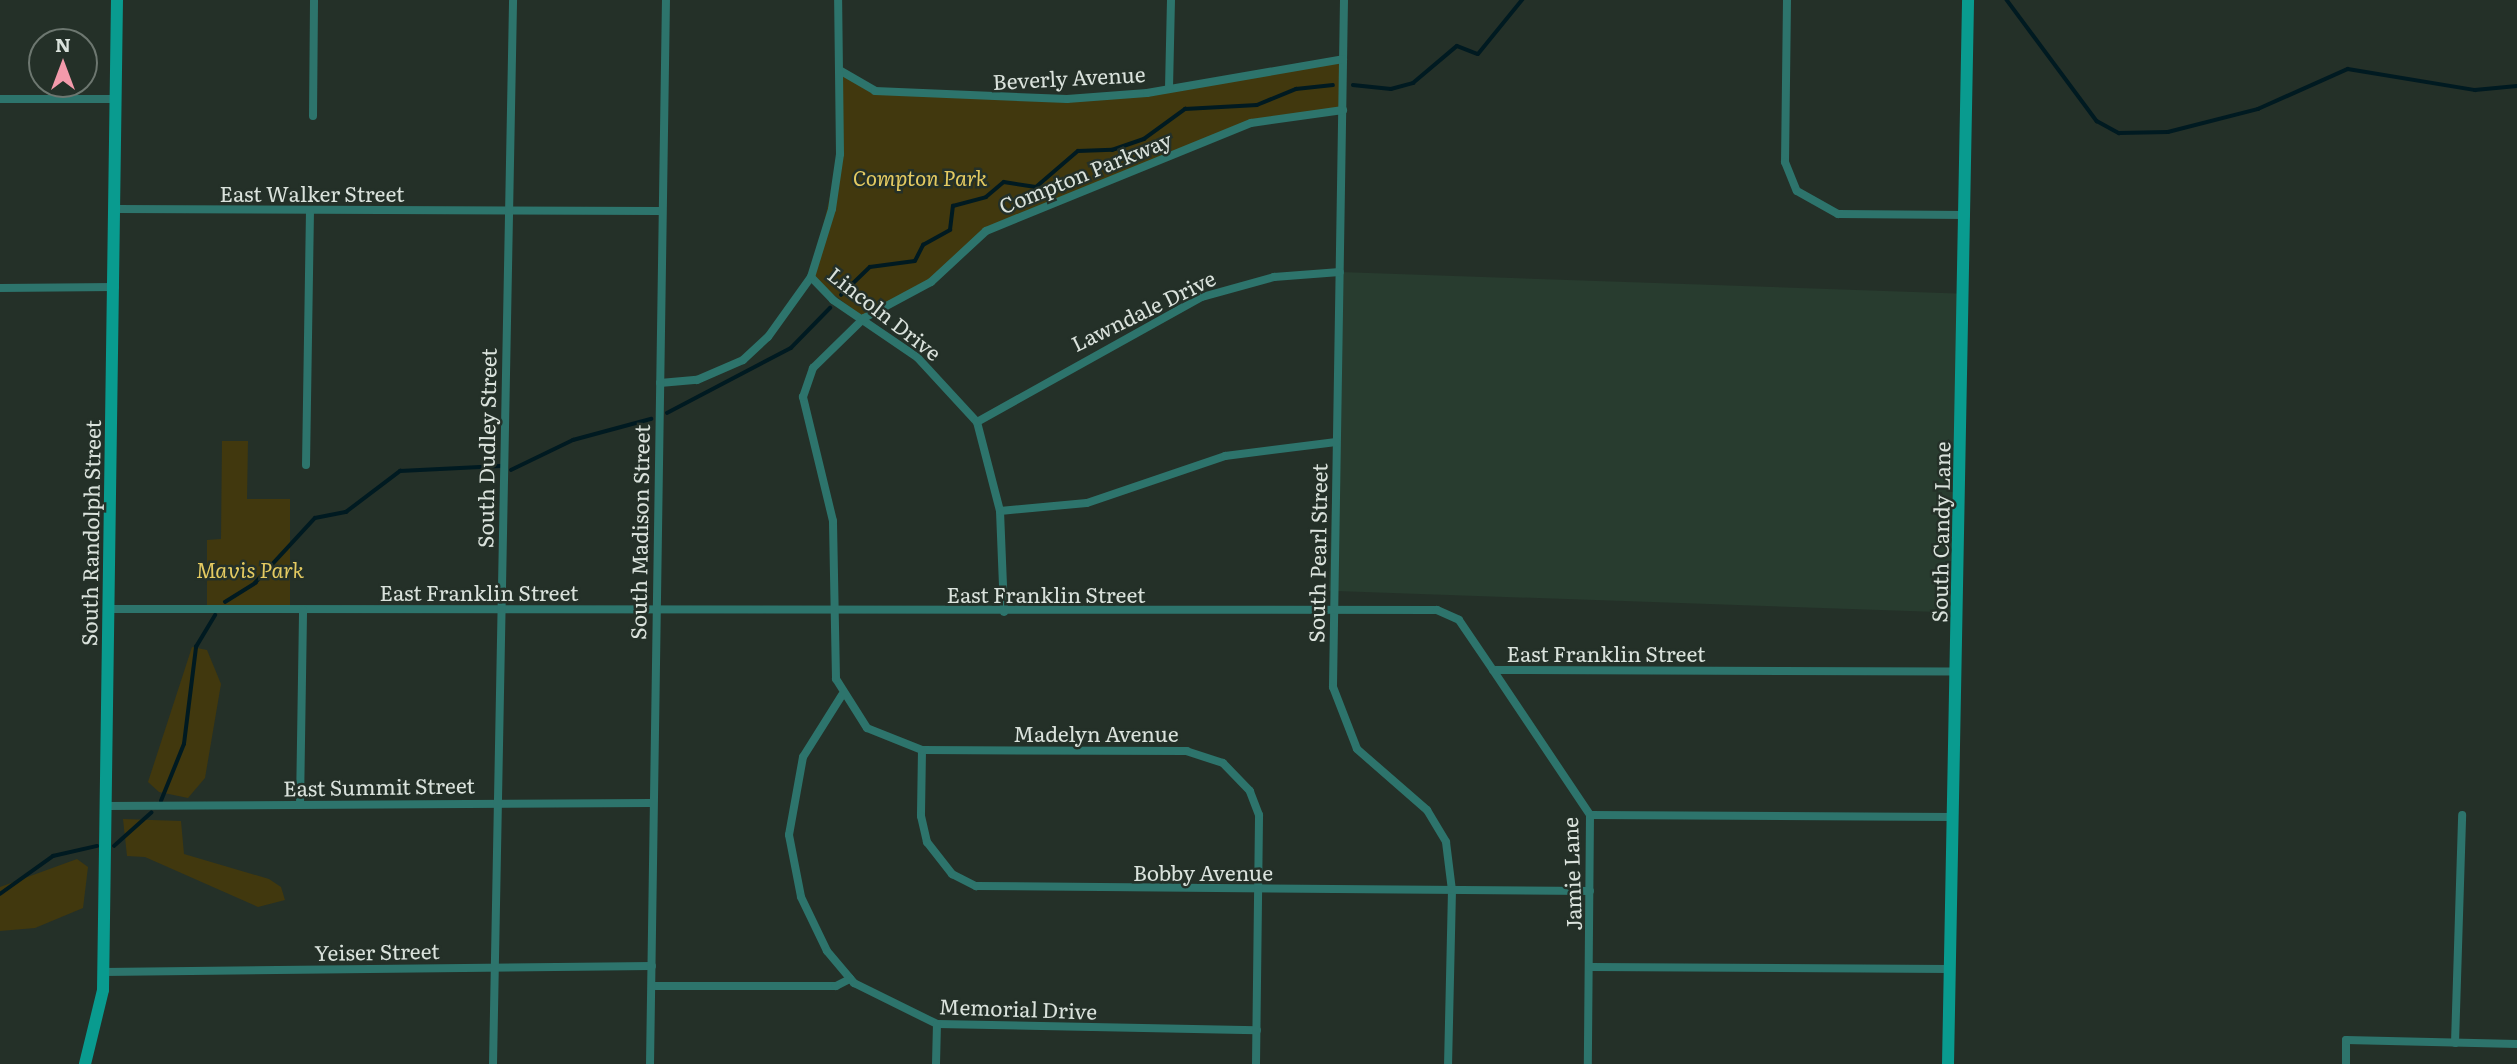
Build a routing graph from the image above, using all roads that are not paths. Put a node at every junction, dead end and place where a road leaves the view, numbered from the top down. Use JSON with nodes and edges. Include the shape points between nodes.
{"nodes":[{"id":1,"x":117,"y":0,"type":"edge"},
{"id":2,"x":314,"y":0,"type":"edge"},
{"id":3,"x":513,"y":0,"type":"edge"},
{"id":4,"x":666,"y":0,"type":"edge"},
{"id":5,"x":838,"y":0,"type":"edge"},
{"id":6,"x":1171,"y":0,"type":"edge"},
{"id":7,"x":1344,"y":0,"type":"edge"},
{"id":8,"x":1787,"y":0,"type":"edge"},
{"id":9,"x":1968,"y":0,"type":"edge"},
{"id":10,"x":1343,"y":59,"type":"junction"},
{"id":11,"x":841,"y":71,"type":"junction"},
{"id":12,"x":1169,"y":88,"type":"junction"},
{"id":13,"x":0,"y":99,"type":"edge"},
{"id":14,"x":115,"y":99,"type":"junction"},
{"id":15,"x":1343,"y":110,"type":"junction"},
{"id":16,"x":313,"y":116,"type":"dead end"},
{"id":17,"x":116,"y":209,"type":"junction"},
{"id":18,"x":310,"y":210,"type":"junction"},
{"id":19,"x":509,"y":211,"type":"junction"},
{"id":20,"x":661,"y":211,"type":"junction"},
{"id":21,"x":1966,"y":215,"type":"junction"},
{"id":22,"x":1340,"y":272,"type":"junction"},
{"id":23,"x":811,"y":277,"type":"junction"},
{"id":24,"x":115,"y":287,"type":"junction"},
{"id":25,"x":0,"y":288,"type":"edge"},
{"id":26,"x":864,"y":318,"type":"junction"},
{"id":27,"x":660,"y":383,"type":"junction"},
{"id":28,"x":977,"y":422,"type":"junction"},
{"id":29,"x":1336,"y":442,"type":"junction"},
{"id":30,"x":306,"y":465,"type":"dead end"},
{"id":31,"x":1000,"y":511,"type":"junction"},
{"id":32,"x":107,"y":609,"type":"junction"},
{"id":33,"x":500,"y":609,"type":"junction"},
{"id":34,"x":303,"y":610,"type":"junction"},
{"id":35,"x":655,"y":610,"type":"junction"},
{"id":36,"x":1004,"y":611,"type":"junction"},
{"id":37,"x":1334,"y":611,"type":"junction"},
{"id":38,"x":836,"y":612,"type":"junction"},
{"id":39,"x":1493,"y":670,"type":"junction"},
{"id":40,"x":1956,"y":672,"type":"junction"},
{"id":41,"x":842,"y":695,"type":"junction"},
{"id":42,"x":922,"y":750,"type":"junction"},
{"id":43,"x":496,"y":802,"type":"junction"},
{"id":44,"x":652,"y":803,"type":"junction"},
{"id":45,"x":300,"y":805,"type":"junction"},
{"id":46,"x":106,"y":806,"type":"junction"},
{"id":47,"x":1590,"y":815,"type":"junction"},
{"id":48,"x":2462,"y":815,"type":"dead end"},
{"id":49,"x":1953,"y":817,"type":"junction"},
{"id":50,"x":1260,"y":889,"type":"junction"},
{"id":51,"x":1452,"y":890,"type":"junction"},
{"id":52,"x":1590,"y":891,"type":"junction"},
{"id":53,"x":652,"y":966,"type":"junction"},
{"id":54,"x":495,"y":967,"type":"junction"},
{"id":55,"x":1590,"y":967,"type":"junction"},
{"id":56,"x":1950,"y":969,"type":"junction"},
{"id":57,"x":103,"y":972,"type":"junction"},
{"id":58,"x":850,"y":979,"type":"junction"},
{"id":59,"x":652,"y":986,"type":"junction"},
{"id":60,"x":936,"y":1024,"type":"junction"},
{"id":61,"x":1257,"y":1030,"type":"junction"},
{"id":62,"x":2455,"y":1043,"type":"junction"},
{"id":63,"x":2517,"y":1044,"type":"edge"},
{"id":64,"x":85,"y":1064,"type":"edge"},
{"id":65,"x":493,"y":1064,"type":"edge"},
{"id":66,"x":650,"y":1064,"type":"edge"},
{"id":67,"x":936,"y":1064,"type":"edge"},
{"id":68,"x":1256,"y":1064,"type":"edge"},
{"id":69,"x":1448,"y":1064,"type":"edge"},
{"id":70,"x":1588,"y":1064,"type":"edge"},
{"id":71,"x":1948,"y":1064,"type":"edge"},
{"id":72,"x":2346,"y":1064,"type":"edge"}],
"edges":[{"from":1,"to":14,"type":"street","name":"South Randolph Street"},
{"from":2,"to":16,"type":"street"},
{"from":3,"to":19,"type":"street","name":"South Dudley Street"},
{"from":4,"to":20,"type":"street","name":"South Madison Street"},
{"from":5,"to":11,"type":"street"},
{"from":6,"to":12,"type":"street"},
{"from":7,"to":10,"type":"street","name":"South Pearl Street"},
{"from":8,"to":21,"type":"street","via":[[1785,162],[1797,191],[1838,214]]},
{"from":9,"to":21,"type":"street","name":"South Candy Lane"},
{"from":10,"to":12,"type":"street","name":"Beverly Avenue"},
{"from":10,"to":15,"type":"street","name":"South Pearl Street"},
{"from":11,"to":12,"type":"street","name":"Beverly Avenue","via":[[875,91],[955,98],[1102,97]]},
{"from":11,"to":23,"type":"street","via":[[832,208]]},
{"from":13,"to":14,"type":"street"},
{"from":14,"to":17,"type":"street","name":"South Randolph Street"},
{"from":15,"to":22,"type":"street","name":"South Pearl Street"},
{"from":15,"to":26,"type":"street","name":"Compton Parkway","via":[[1251,123],[996,225],[931,282]]},
{"from":17,"to":18,"type":"street","name":"East Walker Street"},
{"from":17,"to":24,"type":"street","name":"South Randolph Street"},
{"from":18,"to":19,"type":"street","name":"East Walker Street"},
{"from":18,"to":30,"type":"street"},
{"from":19,"to":20,"type":"street","name":"East Walker Street"},
{"from":19,"to":33,"type":"street","name":"South Dudley Street"},
{"from":20,"to":27,"type":"street","name":"South Madison Street"},
{"from":21,"to":40,"type":"street","name":"South Candy Lane"},
{"from":22,"to":28,"type":"street","name":"Lawndale Drive","via":[[1274,277],[1202,297],[1110,342]]},
{"from":22,"to":29,"type":"street","name":"South Pearl Street"},
{"from":23,"to":26,"type":"street","name":"Lincoln Drive"},
{"from":23,"to":27,"type":"street","via":[[768,337],[743,360],[697,380]]},
{"from":24,"to":25,"type":"street"},
{"from":24,"to":32,"type":"street","name":"South Randolph Street"},
{"from":26,"to":28,"type":"street","name":"Lincoln Drive","via":[[941,380]]},
{"from":26,"to":38,"type":"street","via":[[813,368],[803,397],[833,521]]},
{"from":27,"to":35,"type":"street","name":"South Madison Street"},
{"from":28,"to":31,"type":"street","name":"Lincoln Drive"},
{"from":29,"to":31,"type":"street","via":[[1225,456],[1087,503]]},
{"from":29,"to":37,"type":"street","name":"South Pearl Street"},
{"from":31,"to":36,"type":"street","name":"Lincoln Drive"},
{"from":32,"to":34,"type":"street","name":"East Franklin Street"},
{"from":32,"to":46,"type":"street","name":"South Randolph Street"},
{"from":33,"to":34,"type":"street","name":"East Franklin Street"},
{"from":33,"to":35,"type":"street","name":"East Franklin Street"},
{"from":33,"to":43,"type":"street","name":"South Dudley Street"},
{"from":34,"to":45,"type":"street"},
{"from":35,"to":38,"type":"street","name":"East Franklin Street"},
{"from":35,"to":44,"type":"street","name":"South Madison Street"},
{"from":36,"to":37,"type":"street","name":"East Franklin Street"},
{"from":36,"to":38,"type":"street","name":"East Franklin Street"},
{"from":37,"to":39,"type":"street","name":"East Franklin Street","via":[[1449,614]]},
{"from":37,"to":51,"type":"street","name":"South Pearl Street","via":[[1334,687],[1345,729],[1374,767],[1435,820],[1449,855]]},
{"from":38,"to":41,"type":"street"},
{"from":39,"to":40,"type":"street","name":"East Franklin Street"},
{"from":39,"to":47,"type":"street","name":"Jamie Lane"},
{"from":40,"to":49,"type":"street","name":"South Candy Lane"},
{"from":41,"to":42,"type":"street","name":"Madelyn Avenue","via":[[879,737]]},
{"from":41,"to":58,"type":"street","name":"Memorial Drive","via":[[827,710],[803,757],[789,835],[801,897],[827,951]]},
{"from":42,"to":50,"type":"street","name":"Madelyn Avenue","via":[[1187,751],[1212,757],[1243,780],[1256,803]]},
{"from":42,"to":50,"type":"street","name":"Bobby Avenue","via":[[923,830],[934,854],[964,881],[1003,889]]},
{"from":43,"to":44,"type":"street","name":"East Summit Street"},
{"from":43,"to":45,"type":"street","name":"East Summit Street"},
{"from":43,"to":54,"type":"street","name":"South Dudley Street"},
{"from":44,"to":53,"type":"street","name":"South Madison Street"},
{"from":45,"to":46,"type":"street","name":"East Summit Street"},
{"from":46,"to":57,"type":"street","name":"South Randolph Street"},
{"from":47,"to":49,"type":"street"},
{"from":47,"to":52,"type":"street","name":"Jamie Lane"},
{"from":48,"to":62,"type":"street"},
{"from":49,"to":56,"type":"street","name":"South Candy Lane"},
{"from":50,"to":51,"type":"street","name":"Bobby Avenue"},
{"from":50,"to":61,"type":"street","name":"Madelyn Avenue"},
{"from":51,"to":52,"type":"street","name":"Bobby Avenue"},
{"from":51,"to":69,"type":"street","name":"South Pearl Street"},
{"from":52,"to":55,"type":"street","name":"Jamie Lane"},
{"from":53,"to":54,"type":"street","name":"Yeiser Street"},
{"from":53,"to":59,"type":"street","name":"South Madison Street"},
{"from":54,"to":57,"type":"street","name":"Yeiser Street"},
{"from":54,"to":65,"type":"street","name":"South Dudley Street"},
{"from":55,"to":56,"type":"street"},
{"from":55,"to":70,"type":"street","name":"Jamie Lane"},
{"from":56,"to":71,"type":"street","name":"South Candy Lane"},
{"from":57,"to":64,"type":"street","name":"South Randolph Street","via":[[98,1027]]},
{"from":58,"to":59,"type":"street","via":[[836,986]]},
{"from":58,"to":60,"type":"street","name":"Memorial Drive","via":[[890,1005]]},
{"from":59,"to":66,"type":"street","name":"South Madison Street"},
{"from":60,"to":61,"type":"street","name":"Memorial Drive"},
{"from":60,"to":67,"type":"street"},
{"from":61,"to":68,"type":"street","name":"Madelyn Avenue"},
{"from":62,"to":63,"type":"street"},
{"from":62,"to":72,"type":"street","via":[[2346,1040]]}]}
